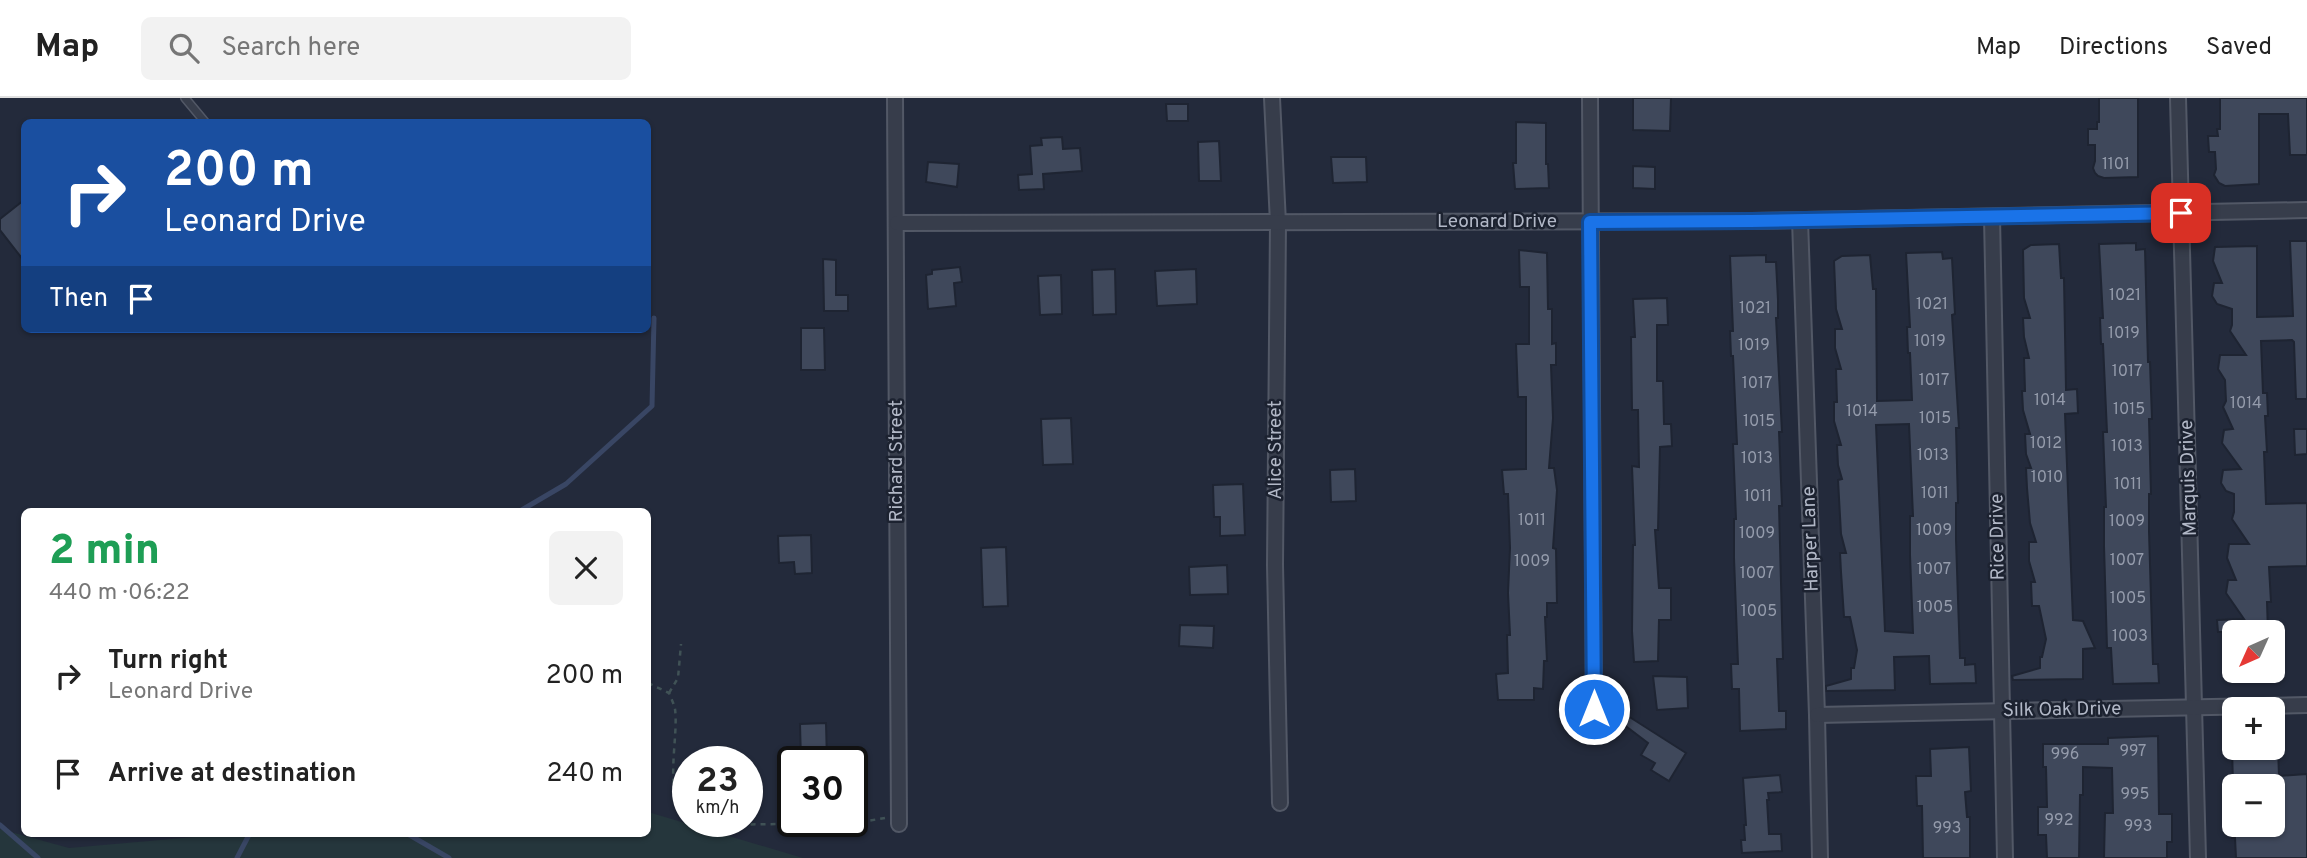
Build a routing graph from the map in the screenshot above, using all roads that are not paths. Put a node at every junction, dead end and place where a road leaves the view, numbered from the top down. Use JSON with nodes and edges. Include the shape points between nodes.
{"nodes":[{"id":1,"x":185,"y":98,"type":"edge"},
{"id":2,"x":895,"y":98,"type":"edge"},
{"id":3,"x":1272,"y":98,"type":"edge"},
{"id":4,"x":1590,"y":98,"type":"edge"},
{"id":5,"x":2178,"y":98,"type":"edge"},
{"id":6,"x":202,"y":119,"type":"edge"},
{"id":7,"x":2307,"y":210,"type":"edge"},
{"id":8,"x":2181,"y":213,"type":"junction"},
{"id":9,"x":1992,"y":217,"type":"junction"},
{"id":10,"x":1800,"y":220,"type":"junction"},
{"id":11,"x":1590,"y":222,"type":"junction"},
{"id":12,"x":897,"y":223,"type":"junction"},
{"id":13,"x":1278,"y":223,"type":"junction"},
{"id":14,"x":2307,"y":705,"type":"edge"},
{"id":15,"x":2195,"y":707,"type":"junction"},
{"id":16,"x":1594,"y":709,"type":"dead end"},
{"id":17,"x":2001,"y":711,"type":"junction"},
{"id":18,"x":1817,"y":715,"type":"junction"},
{"id":19,"x":1280,"y":803,"type":"dead end"},
{"id":20,"x":899,"y":820,"type":"road end"},
{"id":21,"x":1820,"y":858,"type":"edge"},
{"id":22,"x":2005,"y":858,"type":"edge"},
{"id":23,"x":2199,"y":858,"type":"edge"}],
"edges":[{"from":1,"to":6,"type":"lane"},
{"from":2,"to":12,"type":"street","name":"Richard Street"},
{"from":3,"to":13,"type":"street","name":"Alice Street"},
{"from":4,"to":11,"type":"street"},
{"from":5,"to":8,"type":"street","name":"Marquis Drive"},
{"from":7,"to":8,"type":"street","name":"Leonard Drive"},
{"from":8,"to":9,"type":"street","name":"Leonard Drive"},
{"from":8,"to":15,"type":"street","name":"Marquis Drive"},
{"from":9,"to":10,"type":"street","name":"Leonard Drive"},
{"from":9,"to":17,"type":"street","name":"Rice Drive"},
{"from":10,"to":11,"type":"street","name":"Leonard Drive"},
{"from":10,"to":18,"type":"street","name":"Harper Lane"},
{"from":11,"to":13,"type":"street","name":"Leonard Drive"},
{"from":11,"to":16,"type":"street"},
{"from":12,"to":13,"type":"street","name":"Leonard Drive"},
{"from":12,"to":20,"type":"street","name":"Richard Street"},
{"from":13,"to":19,"type":"street","name":"Alice Street"},
{"from":14,"to":15,"type":"street","name":"Silk Oak Drive"},
{"from":15,"to":17,"type":"street","name":"Silk Oak Drive"},
{"from":15,"to":23,"type":"street","name":"Marquis Drive"},
{"from":17,"to":18,"type":"street","name":"Silk Oak Drive"},
{"from":17,"to":22,"type":"street","name":"Rice Drive"},
{"from":18,"to":21,"type":"street","name":"Harper Lane"}]}
